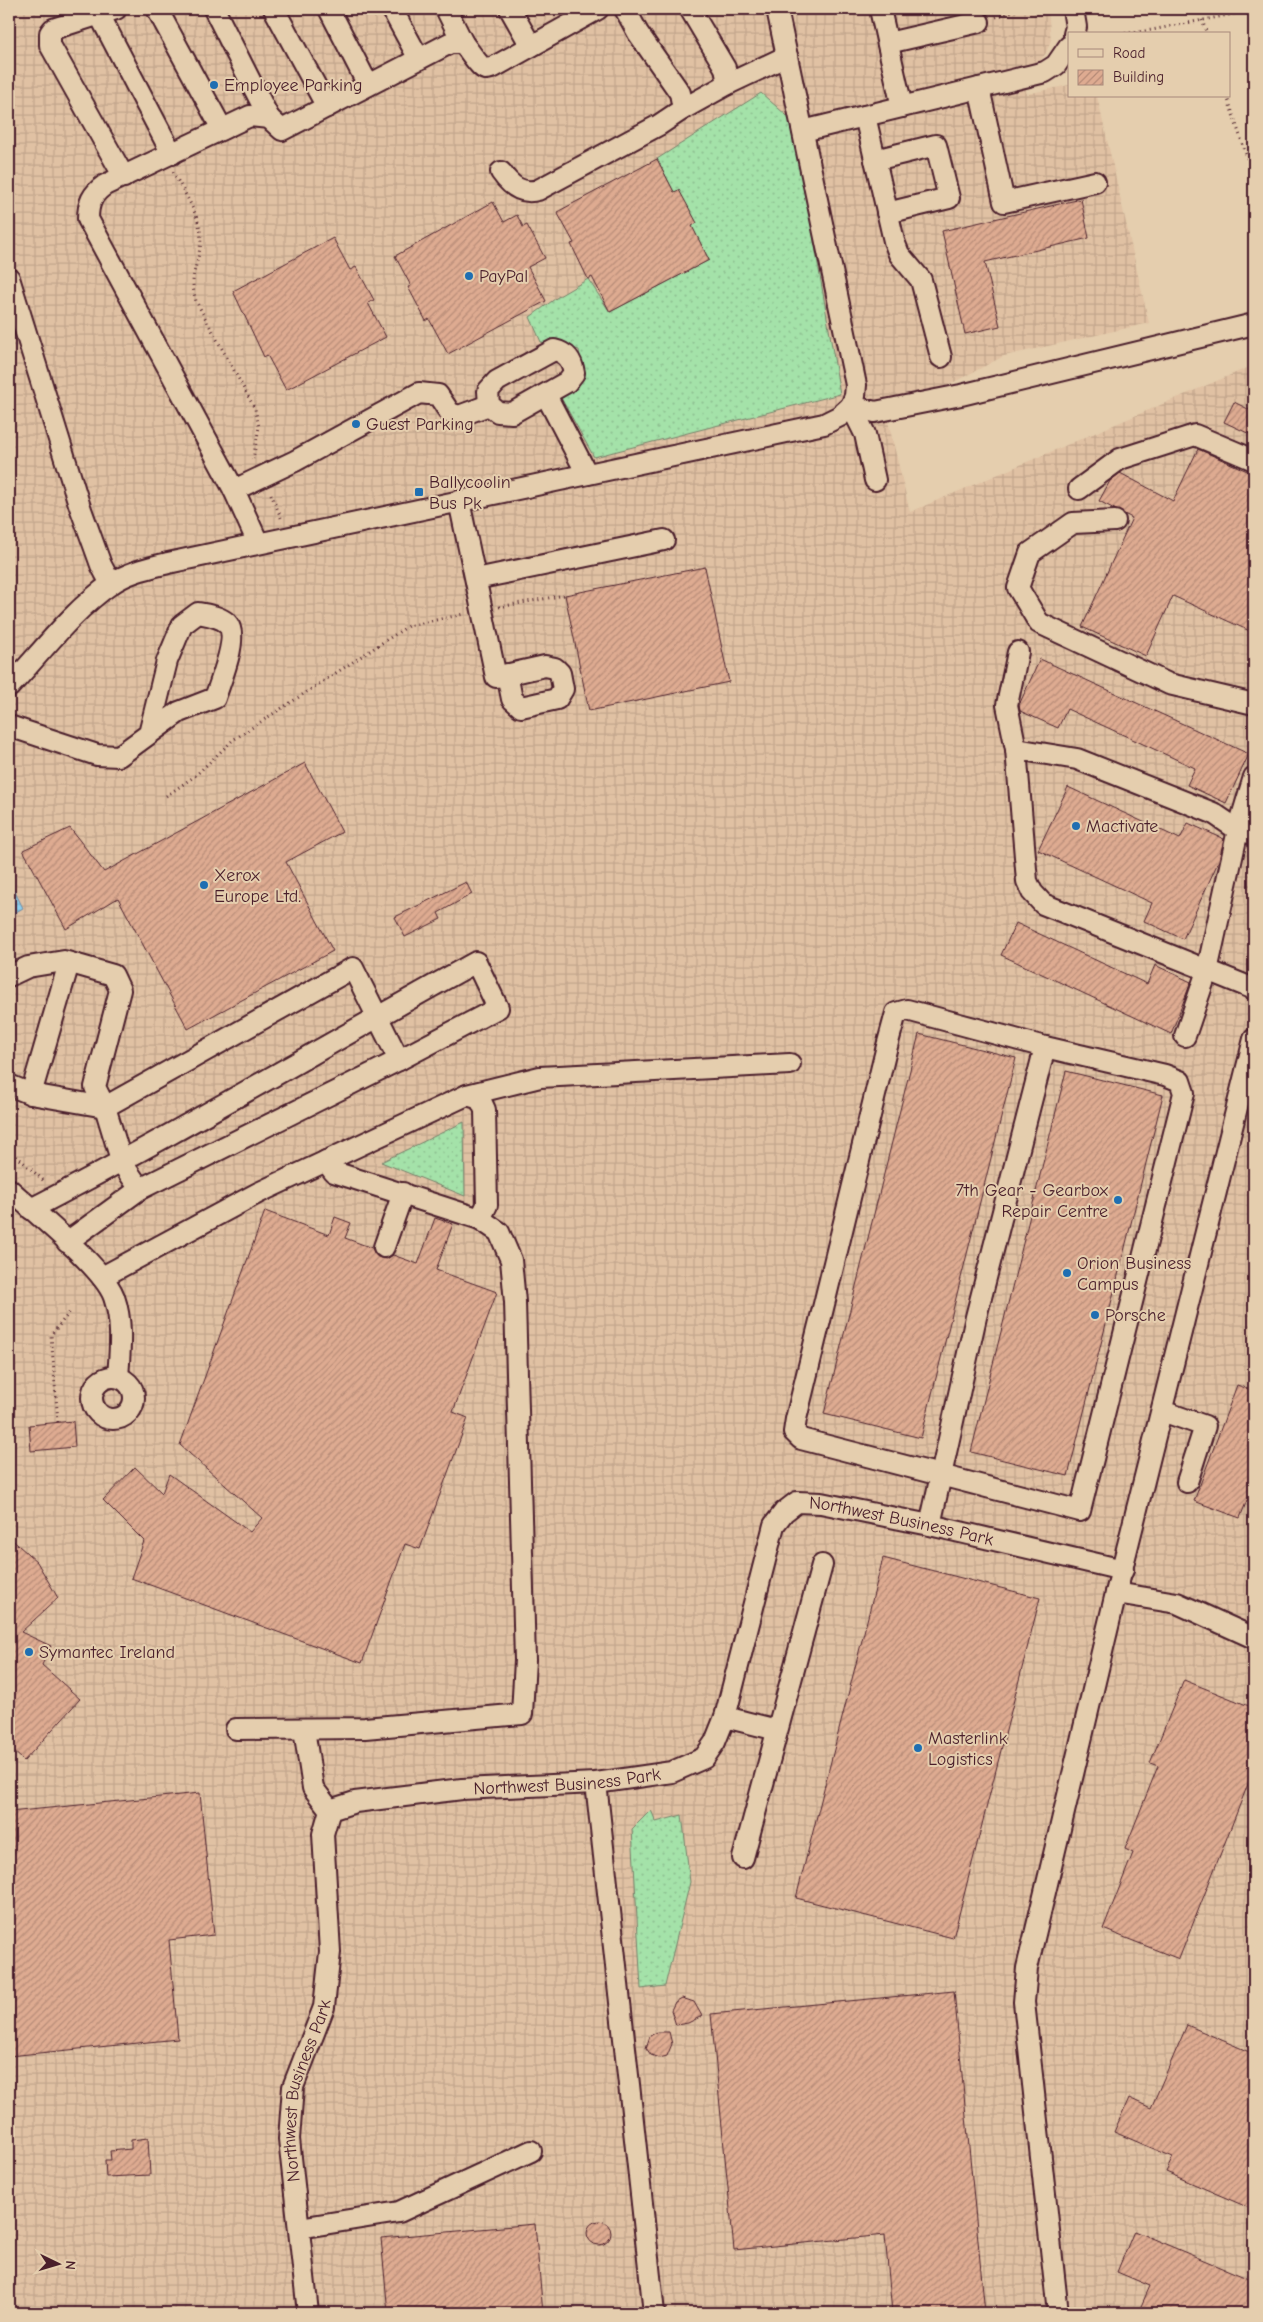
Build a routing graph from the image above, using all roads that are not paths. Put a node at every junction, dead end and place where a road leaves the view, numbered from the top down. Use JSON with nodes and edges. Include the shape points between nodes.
{"nodes":[{"id":1,"x":157,"y":9,"type":"edge"},
{"id":2,"x":214,"y":9,"type":"edge"},
{"id":3,"x":274,"y":9,"type":"edge"},
{"id":4,"x":329,"y":9,"type":"edge"},
{"id":5,"x":392,"y":9,"type":"edge"},
{"id":6,"x":446,"y":9,"type":"edge"},
{"id":7,"x":510,"y":9,"type":"edge"},
{"id":8,"x":598,"y":9,"type":"edge"},
{"id":9,"x":625,"y":9,"type":"edge"},
{"id":10,"x":690,"y":9,"type":"edge"},
{"id":11,"x":777,"y":9,"type":"edge"},
{"id":12,"x":880,"y":9,"type":"edge"},
{"id":13,"x":1073,"y":9,"type":"edge"},
{"id":14,"x":107,"y":11,"type":"edge"},
{"id":15,"x":571,"y":15,"type":"edge"},
{"id":16,"x":979,"y":22,"type":"dead end"},
{"id":17,"x":1075,"y":32,"type":"edge"},
{"id":18,"x":463,"y":43,"type":"junction"},
{"id":19,"x":888,"y":43,"type":"junction"},
{"id":20,"x":531,"y":46,"type":"junction"},
{"id":21,"x":1068,"y":47,"type":"edge"},
{"id":22,"x":787,"y":56,"type":"junction"},
{"id":23,"x":419,"y":59,"type":"junction"},
{"id":24,"x":728,"y":84,"type":"junction"},
{"id":25,"x":368,"y":85,"type":"junction"},
{"id":26,"x":979,"y":88,"type":"junction"},
{"id":27,"x":327,"y":107,"type":"junction"},
{"id":28,"x":902,"y":107,"type":"junction"},
{"id":29,"x":683,"y":109,"type":"junction"},
{"id":30,"x":865,"y":116,"type":"junction"},
{"id":31,"x":269,"y":118,"type":"junction"},
{"id":32,"x":222,"y":129,"type":"junction"},
{"id":33,"x":803,"y":131,"type":"junction"},
{"id":34,"x":168,"y":156,"type":"junction"},
{"id":35,"x":875,"y":160,"type":"junction"},
{"id":36,"x":501,"y":172,"type":"dead end"},
{"id":37,"x":124,"y":177,"type":"junction"},
{"id":38,"x":1095,"y":182,"type":"dead end"},
{"id":39,"x":887,"y":213,"type":"junction"},
{"id":40,"x":9,"y":278,"type":"edge"},
{"id":41,"x":1254,"y":324,"type":"edge"},
{"id":42,"x":940,"y":357,"type":"dead end"},
{"id":43,"x":546,"y":395,"type":"junction"},
{"id":44,"x":489,"y":405,"type":"junction"},
{"id":45,"x":851,"y":406,"type":"junction"},
{"id":46,"x":1254,"y":460,"type":"edge"},
{"id":47,"x":588,"y":474,"type":"junction"},
{"id":48,"x":875,"y":480,"type":"dead end"},
{"id":49,"x":1079,"y":489,"type":"dead end"},
{"id":50,"x":234,"y":490,"type":"junction"},
{"id":51,"x":459,"y":501,"type":"junction"},
{"id":52,"x":1114,"y":521,"type":"dead end"},
{"id":53,"x":664,"y":540,"type":"dead end"},
{"id":54,"x":258,"y":543,"type":"junction"},
{"id":55,"x":476,"y":579,"type":"junction"},
{"id":56,"x":111,"y":584,"type":"junction"},
{"id":57,"x":1018,"y":652,"type":"dead end"},
{"id":58,"x":507,"y":674,"type":"dead end"},
{"id":59,"x":9,"y":688,"type":"edge"},
{"id":60,"x":1254,"y":704,"type":"edge"},
{"id":61,"x":9,"y":726,"type":"edge"},
{"id":62,"x":149,"y":734,"type":"junction"},
{"id":63,"x":1016,"y":749,"type":"junction"},
{"id":64,"x":1254,"y":777,"type":"edge"},
{"id":65,"x":1246,"y":832,"type":"edge"},
{"id":66,"x":69,"y":963,"type":"junction"},
{"id":67,"x":1208,"y":972,"type":"junction"},
{"id":68,"x":9,"y":976,"type":"edge"},
{"id":69,"x":1254,"y":989,"type":"edge"},
{"id":70,"x":376,"y":1017,"type":"junction"},
{"id":71,"x":1185,"y":1036,"type":"dead end"},
{"id":72,"x":1254,"y":1039,"type":"edge"},
{"id":73,"x":1045,"y":1047,"type":"junction"},
{"id":74,"x":399,"y":1060,"type":"junction"},
{"id":75,"x":790,"y":1064,"type":"dead end"},
{"id":76,"x":9,"y":1086,"type":"edge"},
{"id":77,"x":31,"y":1094,"type":"junction"},
{"id":78,"x":467,"y":1095,"type":"junction"},
{"id":79,"x":105,"y":1107,"type":"junction"},
{"id":80,"x":326,"y":1161,"type":"junction"},
{"id":81,"x":122,"y":1163,"type":"junction"},
{"id":82,"x":140,"y":1188,"type":"junction"},
{"id":83,"x":9,"y":1189,"type":"edge"},
{"id":84,"x":404,"y":1193,"type":"junction"},
{"id":85,"x":31,"y":1209,"type":"junction"},
{"id":86,"x":480,"y":1220,"type":"junction"},
{"id":87,"x":67,"y":1242,"type":"junction"},
{"id":88,"x":384,"y":1247,"type":"dead end"},
{"id":89,"x":102,"y":1277,"type":"junction"},
{"id":90,"x":118,"y":1377,"type":"dead end"},
{"id":91,"x":1162,"y":1411,"type":"junction"},
{"id":92,"x":940,"y":1476,"type":"junction"},
{"id":93,"x":1187,"y":1482,"type":"dead end"},
{"id":94,"x":930,"y":1525,"type":"junction"},
{"id":95,"x":822,"y":1565,"type":"dead end"},
{"id":96,"x":1123,"y":1570,"type":"junction"},
{"id":97,"x":1116,"y":1593,"type":"junction"},
{"id":98,"x":1254,"y":1638,"type":"edge"},
{"id":99,"x":726,"y":1717,"type":"junction"},
{"id":100,"x":236,"y":1729,"type":"dead end"},
{"id":101,"x":304,"y":1729,"type":"junction"},
{"id":102,"x":778,"y":1730,"type":"junction"},
{"id":103,"x":596,"y":1783,"type":"junction"},
{"id":104,"x":330,"y":1810,"type":"junction"},
{"id":105,"x":743,"y":1858,"type":"dead end"},
{"id":106,"x":531,"y":2151,"type":"dead end"},
{"id":107,"x":299,"y":2228,"type":"junction"},
{"id":108,"x":308,"y":2313,"type":"edge"},
{"id":109,"x":654,"y":2313,"type":"edge"},
{"id":110,"x":1058,"y":2313,"type":"edge"}],
"edges":[{"from":1,"to":32,"type":"street"},
{"from":2,"to":31,"type":"street"},
{"from":3,"to":27,"type":"street"},
{"from":4,"to":25,"type":"street"},
{"from":5,"to":23,"type":"street"},
{"from":6,"to":18,"type":"street"},
{"from":7,"to":20,"type":"street"},
{"from":8,"to":15,"type":"street"},
{"from":9,"to":29,"type":"street","via":[[680,93]]},
{"from":10,"to":24,"type":"street","via":[[725,68]]},
{"from":11,"to":22,"type":"street"},
{"from":12,"to":19,"type":"street"},
{"from":13,"to":17,"type":"street"},
{"from":14,"to":34,"type":"street"},
{"from":14,"to":37,"type":"street","via":[[53,29],[49,38]]},
{"from":15,"to":20,"type":"street"},
{"from":16,"to":19,"type":"street"},
{"from":18,"to":20,"type":"street","via":[[480,67],[485,69]]},
{"from":18,"to":23,"type":"street","via":[[450,43]]},
{"from":19,"to":28,"type":"street"},
{"from":21,"to":26,"type":"street","via":[[1056,65],[1045,72]]},
{"from":22,"to":24,"type":"street"},
{"from":22,"to":33,"type":"street"},
{"from":23,"to":25,"type":"street"},
{"from":24,"to":29,"type":"street"},
{"from":25,"to":27,"type":"street"},
{"from":26,"to":28,"type":"street"},
{"from":26,"to":38,"type":"street","via":[[1004,202]]},
{"from":27,"to":31,"type":"street","via":[[282,130]]},
{"from":28,"to":30,"type":"street"},
{"from":29,"to":36,"type":"street","via":[[538,190],[520,190],[509,184]]},
{"from":30,"to":33,"type":"street"},
{"from":30,"to":35,"type":"street"},
{"from":31,"to":32,"type":"street","via":[[250,116]]},
{"from":32,"to":34,"type":"street"},
{"from":33,"to":45,"type":"street","via":[[856,385]]},
{"from":34,"to":37,"type":"street"},
{"from":35,"to":39,"type":"street"},
{"from":35,"to":39,"type":"street","via":[[936,144],[949,198]]},
{"from":37,"to":50,"type":"street","via":[[96,192],[88,205],[88,219]]},
{"from":39,"to":42,"type":"street","via":[[899,254],[922,280]]},
{"from":40,"to":56,"type":"street","via":[[80,504]]},
{"from":41,"to":45,"type":"street","via":[[961,395],[875,412]]},
{"from":43,"to":44,"type":"street","via":[[512,413],[498,412]]},
{"from":43,"to":44,"type":"street","via":[[567,382],[574,373],[569,358],[562,352],[554,350],[497,381],[488,391]]},
{"from":43,"to":47,"type":"street"},
{"from":44,"to":50,"type":"street","via":[[459,416],[450,414],[438,394],[419,393],[295,461]]},
{"from":45,"to":47,"type":"street","via":[[824,424]]},
{"from":45,"to":48,"type":"street","via":[[865,434]]},
{"from":46,"to":49,"type":"street","via":[[1195,435],[1120,459]]},
{"from":47,"to":51,"type":"street"},
{"from":50,"to":54,"type":"street"},
{"from":51,"to":54,"type":"street"},
{"from":51,"to":55,"type":"street"},
{"from":52,"to":60,"type":"street","via":[[1074,523],[1030,553],[1018,588],[1039,623],[1169,684]]},
{"from":53,"to":55,"type":"street"},
{"from":54,"to":56,"type":"street","via":[[168,562],[132,573]]},
{"from":55,"to":58,"type":"street","via":[[496,677]]},
{"from":56,"to":59,"type":"street","via":[[73,617]]},
{"from":57,"to":63,"type":"street","via":[[1007,705]]},
{"from":61,"to":62,"type":"street","via":[[97,755],[119,756]]},
{"from":62,"to":62,"type":"street","via":[[179,712],[215,698],[233,638],[229,624],[198,613],[182,626],[167,661]]},
{"from":63,"to":65,"type":"street","via":[[1077,759],[1213,813]]},
{"from":63,"to":67,"type":"street","via":[[1027,881],[1032,892],[1044,904]]},
{"from":64,"to":65,"type":"street"},
{"from":65,"to":67,"type":"street"},
{"from":66,"to":68,"type":"street","via":[[28,967]]},
{"from":66,"to":77,"type":"street"},
{"from":66,"to":79,"type":"street","via":[[113,975],[120,990],[95,1087]]},
{"from":67,"to":69,"type":"street"},
{"from":67,"to":71,"type":"street"},
{"from":70,"to":74,"type":"street"},
{"from":70,"to":74,"type":"street","via":[[476,962],[498,1008]]},
{"from":70,"to":79,"type":"street","via":[[352,968]]},
{"from":70,"to":81,"type":"street"},
{"from":72,"to":91,"type":"street"},
{"from":73,"to":92,"type":"street","via":[[976,1317]]},
{"from":73,"to":92,"type":"street","via":[[1165,1075],[1180,1081],[1184,1093],[1080,1511]]},
{"from":73,"to":92,"type":"street","via":[[907,1010],[896,1013],[797,1411],[794,1432],[801,1439]]},
{"from":74,"to":82,"type":"street"},
{"from":75,"to":78,"type":"street","via":[[540,1078]]},
{"from":76,"to":77,"type":"street"},
{"from":77,"to":79,"type":"street"},
{"from":78,"to":80,"type":"street"},
{"from":78,"to":86,"type":"street","via":[[480,1099],[485,1110],[486,1206]]},
{"from":79,"to":81,"type":"street"},
{"from":80,"to":84,"type":"street","via":[[334,1172]]},
{"from":80,"to":89,"type":"street","via":[[258,1193]]},
{"from":81,"to":82,"type":"street"},
{"from":81,"to":85,"type":"street"},
{"from":82,"to":87,"type":"street"},
{"from":83,"to":85,"type":"street"},
{"from":84,"to":86,"type":"street"},
{"from":84,"to":88,"type":"street"},
{"from":85,"to":87,"type":"street"},
{"from":86,"to":101,"type":"street","via":[[499,1232],[511,1260],[515,1302],[525,1660],[522,1714],[365,1728]]},
{"from":87,"to":89,"type":"street"},
{"from":89,"to":90,"type":"street","via":[[114,1295],[121,1328]]},
{"from":91,"to":93,"type":"street","via":[[1205,1426]]},
{"from":91,"to":96,"type":"street"},
{"from":92,"to":94,"type":"street"},
{"from":94,"to":96,"type":"street","name":"Northwest Business Park"},
{"from":94,"to":99,"type":"street","name":"Northwest Business Park","via":[[821,1503],[798,1502],[784,1512],[774,1525]]},
{"from":95,"to":102,"type":"street"},
{"from":96,"to":97,"type":"street"},
{"from":97,"to":98,"type":"street","via":[[1177,1602]]},
{"from":97,"to":110,"type":"street","via":[[1027,1968],[1024,2002]]},
{"from":99,"to":102,"type":"street"},
{"from":99,"to":103,"type":"street","name":"Northwest Business Park","via":[[704,1758],[672,1772]]},
{"from":100,"to":101,"type":"street"},
{"from":101,"to":104,"type":"street","via":[[313,1788]]},
{"from":102,"to":105,"type":"street"},
{"from":103,"to":104,"type":"street","name":"Northwest Business Park","via":[[462,1789],[355,1802]]},
{"from":103,"to":109,"type":"street"},
{"from":104,"to":107,"type":"street","name":"Northwest Business Park","via":[[323,1834],[330,1952],[324,2007],[293,2087],[289,2139]]},
{"from":106,"to":107,"type":"street","via":[[398,2212]]},
{"from":107,"to":108,"type":"street","name":"Northwest Business Park"}]}
